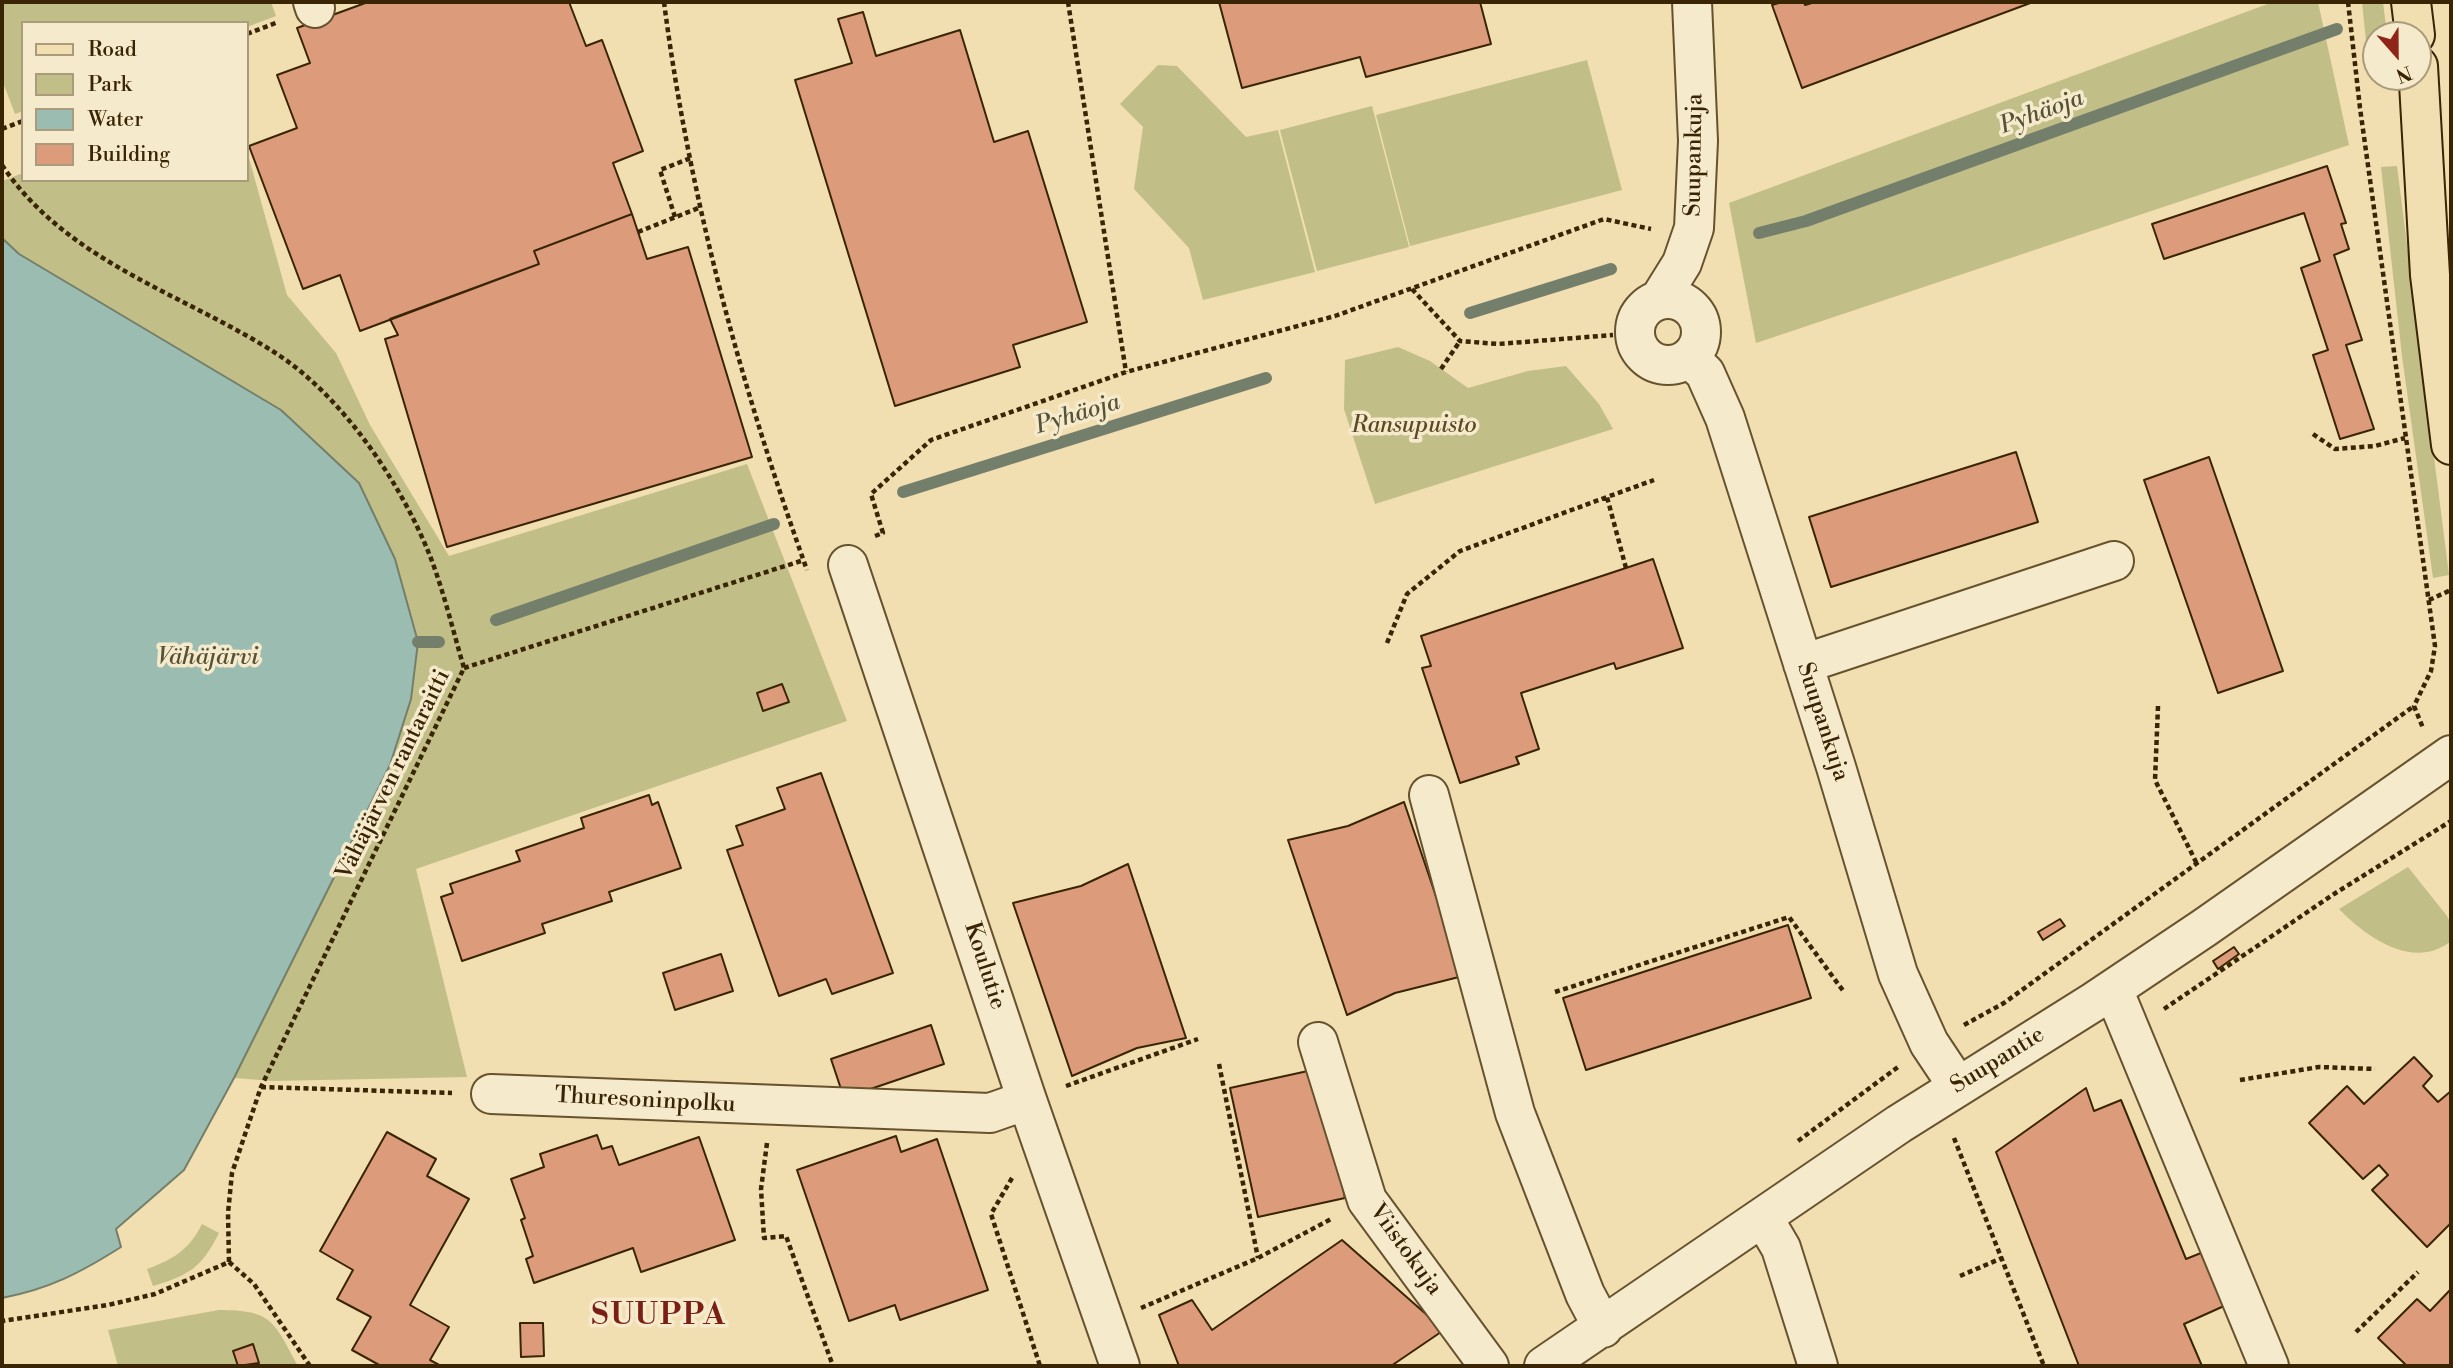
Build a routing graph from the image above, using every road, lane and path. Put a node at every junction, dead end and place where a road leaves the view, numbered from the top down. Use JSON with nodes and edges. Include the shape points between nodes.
{"nodes":[{"id":1,"x":664,"y":2,"type":"edge"},
{"id":2,"x":1068,"y":2,"type":"edge"},
{"id":3,"x":1692,"y":2,"type":"edge"},
{"id":4,"x":2348,"y":2,"type":"edge"},
{"id":5,"x":2412,"y":2,"type":"edge"},
{"id":6,"x":2414,"y":21,"type":"edge"},
{"id":7,"x":2420,"y":91,"type":"edge"},
{"id":8,"x":2423,"y":117,"type":"junction"},
{"id":9,"x":21,"y":122,"type":"edge"},
{"id":10,"x":2,"y":129,"type":"edge"},
{"id":11,"x":691,"y":158,"type":"junction"},
{"id":12,"x":2,"y":165,"type":"edge"},
{"id":13,"x":701,"y":207,"type":"junction"},
{"id":14,"x":675,"y":217,"type":"junction"},
{"id":15,"x":2451,"y":217,"type":"edge"},
{"id":16,"x":1604,"y":219,"type":"dead end"},
{"id":17,"x":638,"y":232,"type":"dead end"},
{"id":18,"x":1412,"y":289,"type":"junction"},
{"id":19,"x":1613,"y":335,"type":"dead end"},
{"id":20,"x":1460,"y":341,"type":"junction"},
{"id":21,"x":1441,"y":369,"type":"dead end"},
{"id":22,"x":1126,"y":372,"type":"junction"},
{"id":23,"x":2313,"y":434,"type":"dead end"},
{"id":24,"x":2405,"y":438,"type":"junction"},
{"id":25,"x":2451,"y":446,"type":"edge"},
{"id":26,"x":1654,"y":480,"type":"dead end"},
{"id":27,"x":1607,"y":497,"type":"junction"},
{"id":28,"x":883,"y":533,"type":"dead end"},
{"id":29,"x":2114,"y":561,"type":"dead end"},
{"id":30,"x":848,"y":565,"type":"dead end"},
{"id":31,"x":1626,"y":568,"type":"dead end"},
{"id":32,"x":2451,"y":590,"type":"edge"},
{"id":33,"x":2429,"y":600,"type":"junction"},
{"id":34,"x":1387,"y":643,"type":"dead end"},
{"id":35,"x":1804,"y":664,"type":"junction"},
{"id":36,"x":464,"y":668,"type":"junction"},
{"id":37,"x":2158,"y":706,"type":"dead end"},
{"id":38,"x":2414,"y":706,"type":"junction"},
{"id":39,"x":2445,"y":760,"type":"edge"},
{"id":40,"x":1429,"y":795,"type":"dead end"},
{"id":41,"x":2197,"y":864,"type":"junction"},
{"id":42,"x":2113,"y":989,"type":"junction"},
{"id":43,"x":1555,"y":992,"type":"dead end"},
{"id":44,"x":1844,"y":992,"type":"dead end"},
{"id":45,"x":2004,"y":1003,"type":"dead end"},
{"id":46,"x":1198,"y":1039,"type":"dead end"},
{"id":47,"x":1318,"y":1042,"type":"dead end"},
{"id":48,"x":1219,"y":1064,"type":"dead end"},
{"id":49,"x":2375,"y":1069,"type":"dead end"},
{"id":50,"x":2240,"y":1080,"type":"dead end"},
{"id":51,"x":1066,"y":1086,"type":"dead end"},
{"id":52,"x":1957,"y":1086,"type":"junction"},
{"id":53,"x":261,"y":1087,"type":"junction"},
{"id":54,"x":491,"y":1094,"type":"joint"},
{"id":55,"x":1027,"y":1100,"type":"junction"},
{"id":56,"x":782,"y":1107,"type":"junction"},
{"id":57,"x":1954,"y":1138,"type":"dead end"},
{"id":58,"x":1013,"y":1177,"type":"dead end"},
{"id":59,"x":1367,"y":1200,"type":"junction"},
{"id":60,"x":1763,"y":1219,"type":"junction"},
{"id":61,"x":1258,"y":1258,"type":"junction"},
{"id":62,"x":2002,"y":1258,"type":"junction"},
{"id":63,"x":229,"y":1262,"type":"junction"},
{"id":64,"x":2418,"y":1272,"type":"dead end"},
{"id":65,"x":1960,"y":1276,"type":"dead end"},
{"id":66,"x":1139,"y":1309,"type":"dead end"},
{"id":67,"x":2,"y":1321,"type":"edge"},
{"id":68,"x":1603,"y":1328,"type":"junction"},
{"id":69,"x":2356,"y":1332,"type":"dead end"},
{"id":70,"x":310,"y":1366,"type":"edge"},
{"id":71,"x":833,"y":1366,"type":"edge"},
{"id":72,"x":1040,"y":1366,"type":"edge"},
{"id":73,"x":1120,"y":1366,"type":"edge"},
{"id":74,"x":1489,"y":1366,"type":"edge"},
{"id":75,"x":1544,"y":1366,"type":"edge"},
{"id":76,"x":1818,"y":1366,"type":"edge"},
{"id":77,"x":2044,"y":1366,"type":"edge"},
{"id":78,"x":2269,"y":1366,"type":"edge"}],
"edges":[{"from":1,"to":11,"type":"path"},
{"from":2,"to":22,"type":"path"},
{"from":3,"to":35,"type":"street","name":"Suupankuja","via":[[1698,141],[1694,228],[1682,263],[1659,300],[1649,304],[1636,321],[1636,342],[1658,363],[1680,363],[1689,358],[1705,373],[1725,418]]},
{"from":4,"to":24,"type":"path"},
{"from":5,"to":6,"type":"main road"},
{"from":7,"to":8,"type":"main road"},
{"from":8,"to":15,"type":"main road"},
{"from":8,"to":25,"type":"main road","via":[[2430,275]]},
{"from":9,"to":10,"type":"path"},
{"from":11,"to":13,"type":"path"},
{"from":11,"to":14,"type":"path","via":[[660,170]]},
{"from":12,"to":36,"type":"path","name":"Vähäjärven rantaraitti","via":[[48,221],[96,255],[276,353],[332,401],[369,444],[414,519],[431,558]]},
{"from":13,"to":14,"type":"path"},
{"from":13,"to":36,"type":"path","via":[[755,416],[803,560]]},
{"from":14,"to":17,"type":"path"},
{"from":16,"to":18,"type":"path"},
{"from":18,"to":20,"type":"path"},
{"from":18,"to":22,"type":"path","via":[[1335,316]]},
{"from":19,"to":20,"type":"path","via":[[1498,344]]},
{"from":20,"to":21,"type":"path"},
{"from":22,"to":28,"type":"path","via":[[931,440],[871,494]]},
{"from":23,"to":24,"type":"path","via":[[2335,449]]},
{"from":24,"to":33,"type":"path"},
{"from":26,"to":27,"type":"path"},
{"from":27,"to":31,"type":"path"},
{"from":27,"to":34,"type":"path","via":[[1460,551],[1407,594]]},
{"from":29,"to":35,"type":"street"},
{"from":30,"to":55,"type":"street","name":"Koulutie"},
{"from":32,"to":33,"type":"path"},
{"from":33,"to":38,"type":"path","via":[[2435,646],[2431,671]]},
{"from":35,"to":52,"type":"street","name":"Suupankuja","via":[[1898,974],[1929,1043]]},
{"from":36,"to":53,"type":"path","name":"Vähäjärven rantaraitti"},
{"from":37,"to":41,"type":"path","via":[[2155,780]]},
{"from":38,"to":39,"type":"path"},
{"from":38,"to":41,"type":"path"},
{"from":39,"to":42,"type":"street","name":"Suupantie"},
{"from":40,"to":68,"type":"street","via":[[1515,1113],[1585,1294]]},
{"from":41,"to":45,"type":"path"},
{"from":42,"to":52,"type":"street","name":"Suupantie"},
{"from":42,"to":78,"type":"street"},
{"from":43,"to":44,"type":"path","via":[[1789,917]]},
{"from":46,"to":51,"type":"path"},
{"from":47,"to":59,"type":"street","name":"Viistokuja"},
{"from":48,"to":61,"type":"path"},
{"from":49,"to":50,"type":"path","via":[[2319,1067]]},
{"from":52,"to":60,"type":"street","name":"Suupantie"},
{"from":53,"to":54,"type":"path"},
{"from":53,"to":63,"type":"path","name":"Vähäjärven rantaraitti","via":[[232,1173]]},
{"from":54,"to":56,"type":"street","name":"Thuresoninpolku"},
{"from":55,"to":56,"type":"street","name":"Thuresoninpolku","via":[[990,1113]]},
{"from":55,"to":73,"type":"street","name":"Koulutie"},
{"from":56,"to":71,"type":"path","via":[[766,1144],[761,1189],[764,1238],[786,1236]]},
{"from":57,"to":62,"type":"path"},
{"from":58,"to":72,"type":"path","via":[[991,1214]]},
{"from":59,"to":61,"type":"path"},
{"from":59,"to":74,"type":"street","name":"Viistokuja"},
{"from":60,"to":68,"type":"street","name":"Suupantie"},
{"from":60,"to":76,"type":"street","via":[[1781,1248]]},
{"from":61,"to":66,"type":"path"},
{"from":62,"to":65,"type":"path"},
{"from":62,"to":77,"type":"path"},
{"from":63,"to":67,"type":"path","via":[[155,1294]]},
{"from":63,"to":70,"type":"path","via":[[254,1284]]},
{"from":64,"to":69,"type":"path"},
{"from":68,"to":75,"type":"street","name":"Suupantie"}]}
